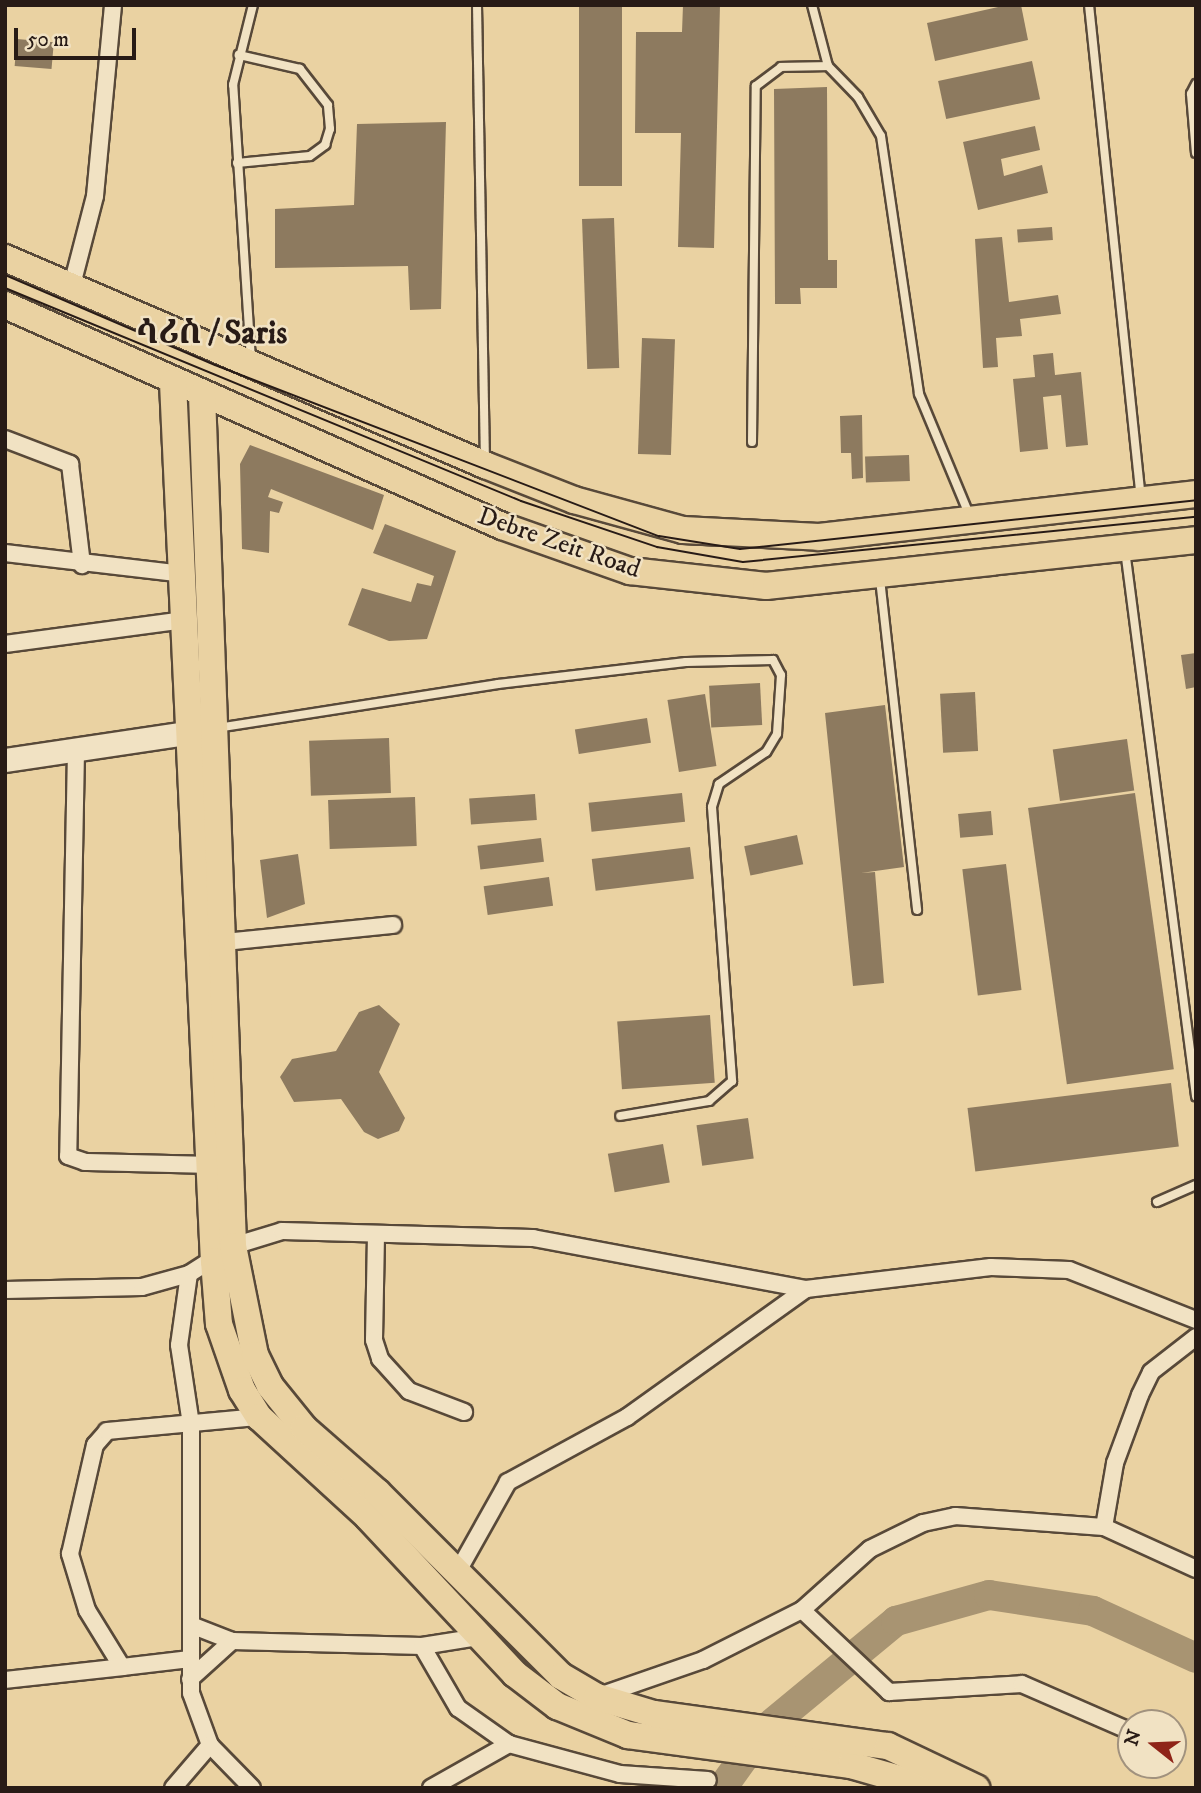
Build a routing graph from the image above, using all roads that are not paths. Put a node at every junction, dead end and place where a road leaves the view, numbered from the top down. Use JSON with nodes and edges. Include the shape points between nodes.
{"nodes":[{"id":1,"x":113,"y":5,"type":"edge"},
{"id":2,"x":253,"y":5,"type":"edge"},
{"id":3,"x":477,"y":5,"type":"edge"},
{"id":4,"x":812,"y":5,"type":"edge"},
{"id":5,"x":1089,"y":5,"type":"edge"},
{"id":6,"x":239,"y":55,"type":"junction"},
{"id":7,"x":828,"y":66,"type":"junction"},
{"id":8,"x":1196,"y":84,"type":"edge"},
{"id":9,"x":1195,"y":144,"type":"edge"},
{"id":10,"x":1196,"y":153,"type":"edge"},
{"id":11,"x":237,"y":163,"type":"junction"},
{"id":12,"x":5,"y":258,"type":"edge"},
{"id":13,"x":72,"y":285,"type":"junction"},
{"id":14,"x":5,"y":305,"type":"edge"},
{"id":15,"x":252,"y":367,"type":"junction"},
{"id":16,"x":173,"y":383,"type":"junction"},
{"id":17,"x":202,"y":395,"type":"junction"},
{"id":18,"x":5,"y":439,"type":"edge"},
{"id":19,"x":752,"y":442,"type":"dead end"},
{"id":20,"x":485,"y":465,"type":"junction"},
{"id":21,"x":1196,"y":494,"type":"edge"},
{"id":22,"x":1141,"y":500,"type":"junction"},
{"id":23,"x":971,"y":521,"type":"junction"},
{"id":24,"x":1196,"y":540,"type":"edge"},
{"id":25,"x":1124,"y":548,"type":"junction"},
{"id":26,"x":5,"y":552,"type":"edge"},
{"id":27,"x":82,"y":565,"type":"junction"},
{"id":28,"x":185,"y":574,"type":"junction"},
{"id":29,"x":879,"y":575,"type":"junction"},
{"id":30,"x":186,"y":620,"type":"junction"},
{"id":31,"x":5,"y":644,"type":"edge"},
{"id":32,"x":200,"y":731,"type":"junction"},
{"id":33,"x":76,"y":751,"type":"junction"},
{"id":34,"x":5,"y":760,"type":"edge"},
{"id":35,"x":917,"y":909,"type":"dead end"},
{"id":36,"x":393,"y":925,"type":"dead end"},
{"id":37,"x":225,"y":942,"type":"junction"},
{"id":38,"x":1196,"y":1096,"type":"edge"},
{"id":39,"x":621,"y":1116,"type":"dead end"},
{"id":40,"x":221,"y":1164,"type":"junction"},
{"id":41,"x":1196,"y":1185,"type":"edge"},
{"id":42,"x":1157,"y":1202,"type":"dead end"},
{"id":43,"x":376,"y":1235,"type":"junction"},
{"id":44,"x":223,"y":1253,"type":"junction"},
{"id":45,"x":189,"y":1274,"type":"junction"},
{"id":46,"x":806,"y":1289,"type":"junction"},
{"id":47,"x":5,"y":1290,"type":"edge"},
{"id":48,"x":1196,"y":1320,"type":"edge"},
{"id":49,"x":1196,"y":1337,"type":"edge"},
{"id":50,"x":464,"y":1412,"type":"dead end"},
{"id":51,"x":260,"y":1417,"type":"junction"},
{"id":52,"x":191,"y":1424,"type":"junction"},
{"id":53,"x":1104,"y":1527,"type":"junction"},
{"id":54,"x":1196,"y":1569,"type":"edge"},
{"id":55,"x":457,"y":1573,"type":"junction"},
{"id":56,"x":805,"y":1614,"type":"junction"},
{"id":57,"x":191,"y":1625,"type":"junction"},
{"id":58,"x":479,"y":1637,"type":"junction"},
{"id":59,"x":232,"y":1642,"type":"junction"},
{"id":60,"x":422,"y":1646,"type":"junction"},
{"id":61,"x":190,"y":1659,"type":"junction"},
{"id":62,"x":122,"y":1667,"type":"junction"},
{"id":63,"x":190,"y":1679,"type":"junction"},
{"id":64,"x":5,"y":1680,"type":"edge"},
{"id":65,"x":597,"y":1697,"type":"junction"},
{"id":66,"x":1117,"y":1726,"type":"edge"},
{"id":67,"x":509,"y":1744,"type":"junction"},
{"id":68,"x":210,"y":1745,"type":"junction"},
{"id":69,"x":708,"y":1780,"type":"dead end"},
{"id":70,"x":173,"y":1788,"type":"edge"},
{"id":71,"x":252,"y":1788,"type":"edge"},
{"id":72,"x":431,"y":1788,"type":"edge"},
{"id":73,"x":931,"y":1788,"type":"edge"},
{"id":74,"x":976,"y":1788,"type":"edge"}],
"edges":[{"from":1,"to":13,"type":"street","via":[[95,196]]},
{"from":2,"to":6,"type":"lane"},
{"from":3,"to":20,"type":"lane"},
{"from":4,"to":7,"type":"lane"},
{"from":5,"to":22,"type":"lane"},
{"from":6,"to":11,"type":"lane","via":[[233,85]]},
{"from":6,"to":11,"type":"lane","via":[[300,69],[328,105],[330,129],[310,156]]},
{"from":7,"to":19,"type":"lane","via":[[781,67],[756,86]]},
{"from":7,"to":23,"type":"lane","via":[[858,97],[881,136],[919,394]]},
{"from":8,"to":9,"type":"lane","via":[[1191,94]]},
{"from":9,"to":10,"type":"lane"},
{"from":11,"to":15,"type":"lane"},
{"from":12,"to":13,"type":"main road","name":"Debre Zeit Road"},
{"from":13,"to":15,"type":"main road","name":"Debre Zeit Road"},
{"from":14,"to":16,"type":"main road","name":"Debre Zeit Road"},
{"from":15,"to":20,"type":"main road","name":"Debre Zeit Road"},
{"from":16,"to":17,"type":"main road","name":"Debre Zeit Road"},
{"from":16,"to":28,"type":"main road"},
{"from":17,"to":29,"type":"main road","name":"Debre Zeit Road","via":[[502,526],[630,571],[766,586]]},
{"from":17,"to":32,"type":"main road"},
{"from":18,"to":27,"type":"street","via":[[70,464]]},
{"from":20,"to":23,"type":"main road","name":"Debre Zeit Road","via":[[634,519],[743,537],[819,537]]},
{"from":21,"to":22,"type":"main road","name":"Debre Zeit Road"},
{"from":22,"to":23,"type":"main road","name":"Debre Zeit Road"},
{"from":24,"to":25,"type":"main road","name":"Debre Zeit Road"},
{"from":25,"to":29,"type":"main road","name":"Debre Zeit Road"},
{"from":25,"to":38,"type":"lane"},
{"from":26,"to":27,"type":"street"},
{"from":27,"to":28,"type":"street"},
{"from":28,"to":30,"type":"main road"},
{"from":29,"to":35,"type":"lane"},
{"from":30,"to":31,"type":"street"},
{"from":30,"to":32,"type":"main road"},
{"from":32,"to":33,"type":"street"},
{"from":32,"to":37,"type":"main road"},
{"from":32,"to":39,"type":"lane","via":[[498,684],[686,662],[772,660],[781,675],[777,734],[766,752],[719,784],[712,807],[732,1081],[709,1101]]},
{"from":32,"to":40,"type":"main road"},
{"from":33,"to":34,"type":"street"},
{"from":33,"to":40,"type":"street","via":[[68,1156],[85,1162]]},
{"from":36,"to":37,"type":"street"},
{"from":37,"to":40,"type":"main road"},
{"from":40,"to":44,"type":"main road"},
{"from":41,"to":42,"type":"lane"},
{"from":43,"to":44,"type":"street","via":[[282,1231]]},
{"from":43,"to":46,"type":"street","via":[[533,1238]]},
{"from":43,"to":50,"type":"street","via":[[374,1340],[380,1359],[409,1391]]},
{"from":44,"to":45,"type":"street"},
{"from":44,"to":51,"type":"main road","via":[[229,1358]]},
{"from":44,"to":55,"type":"main road","via":[[255,1355],[270,1386],[304,1428]]},
{"from":45,"to":47,"type":"street","via":[[102,1292]]},
{"from":45,"to":52,"type":"street","via":[[179,1365]]},
{"from":46,"to":48,"type":"street","via":[[991,1267],[1069,1270]]},
{"from":46,"to":55,"type":"street","via":[[627,1417],[508,1482]]},
{"from":49,"to":53,"type":"street","via":[[1157,1366],[1140,1395],[1115,1463]]},
{"from":51,"to":52,"type":"street"},
{"from":51,"to":58,"type":"main road","via":[[368,1517]]},
{"from":52,"to":57,"type":"street"},
{"from":52,"to":62,"type":"street","via":[[107,1432],[95,1444],[72,1535],[72,1565],[87,1610]]},
{"from":53,"to":54,"type":"street"},
{"from":53,"to":56,"type":"street","via":[[956,1516],[923,1523],[870,1549]]},
{"from":55,"to":65,"type":"main road","via":[[530,1650]]},
{"from":56,"to":65,"type":"street","via":[[703,1660]]},
{"from":56,"to":66,"type":"street","via":[[870,1680],[900,1694],[1022,1684]]},
{"from":57,"to":59,"type":"street"},
{"from":57,"to":61,"type":"street"},
{"from":58,"to":60,"type":"street"},
{"from":58,"to":73,"type":"main road","via":[[557,1706],[628,1735],[816,1762]]},
{"from":59,"to":60,"type":"street"},
{"from":59,"to":63,"type":"street"},
{"from":60,"to":67,"type":"street","via":[[458,1708]]},
{"from":61,"to":62,"type":"street"},
{"from":61,"to":63,"type":"street"},
{"from":62,"to":64,"type":"street"},
{"from":63,"to":68,"type":"street","via":[[193,1708]]},
{"from":65,"to":74,"type":"main road","via":[[692,1719],[888,1746]]},
{"from":67,"to":69,"type":"street","via":[[620,1774]]},
{"from":67,"to":72,"type":"street"},
{"from":68,"to":70,"type":"street"},
{"from":68,"to":71,"type":"street"}]}
